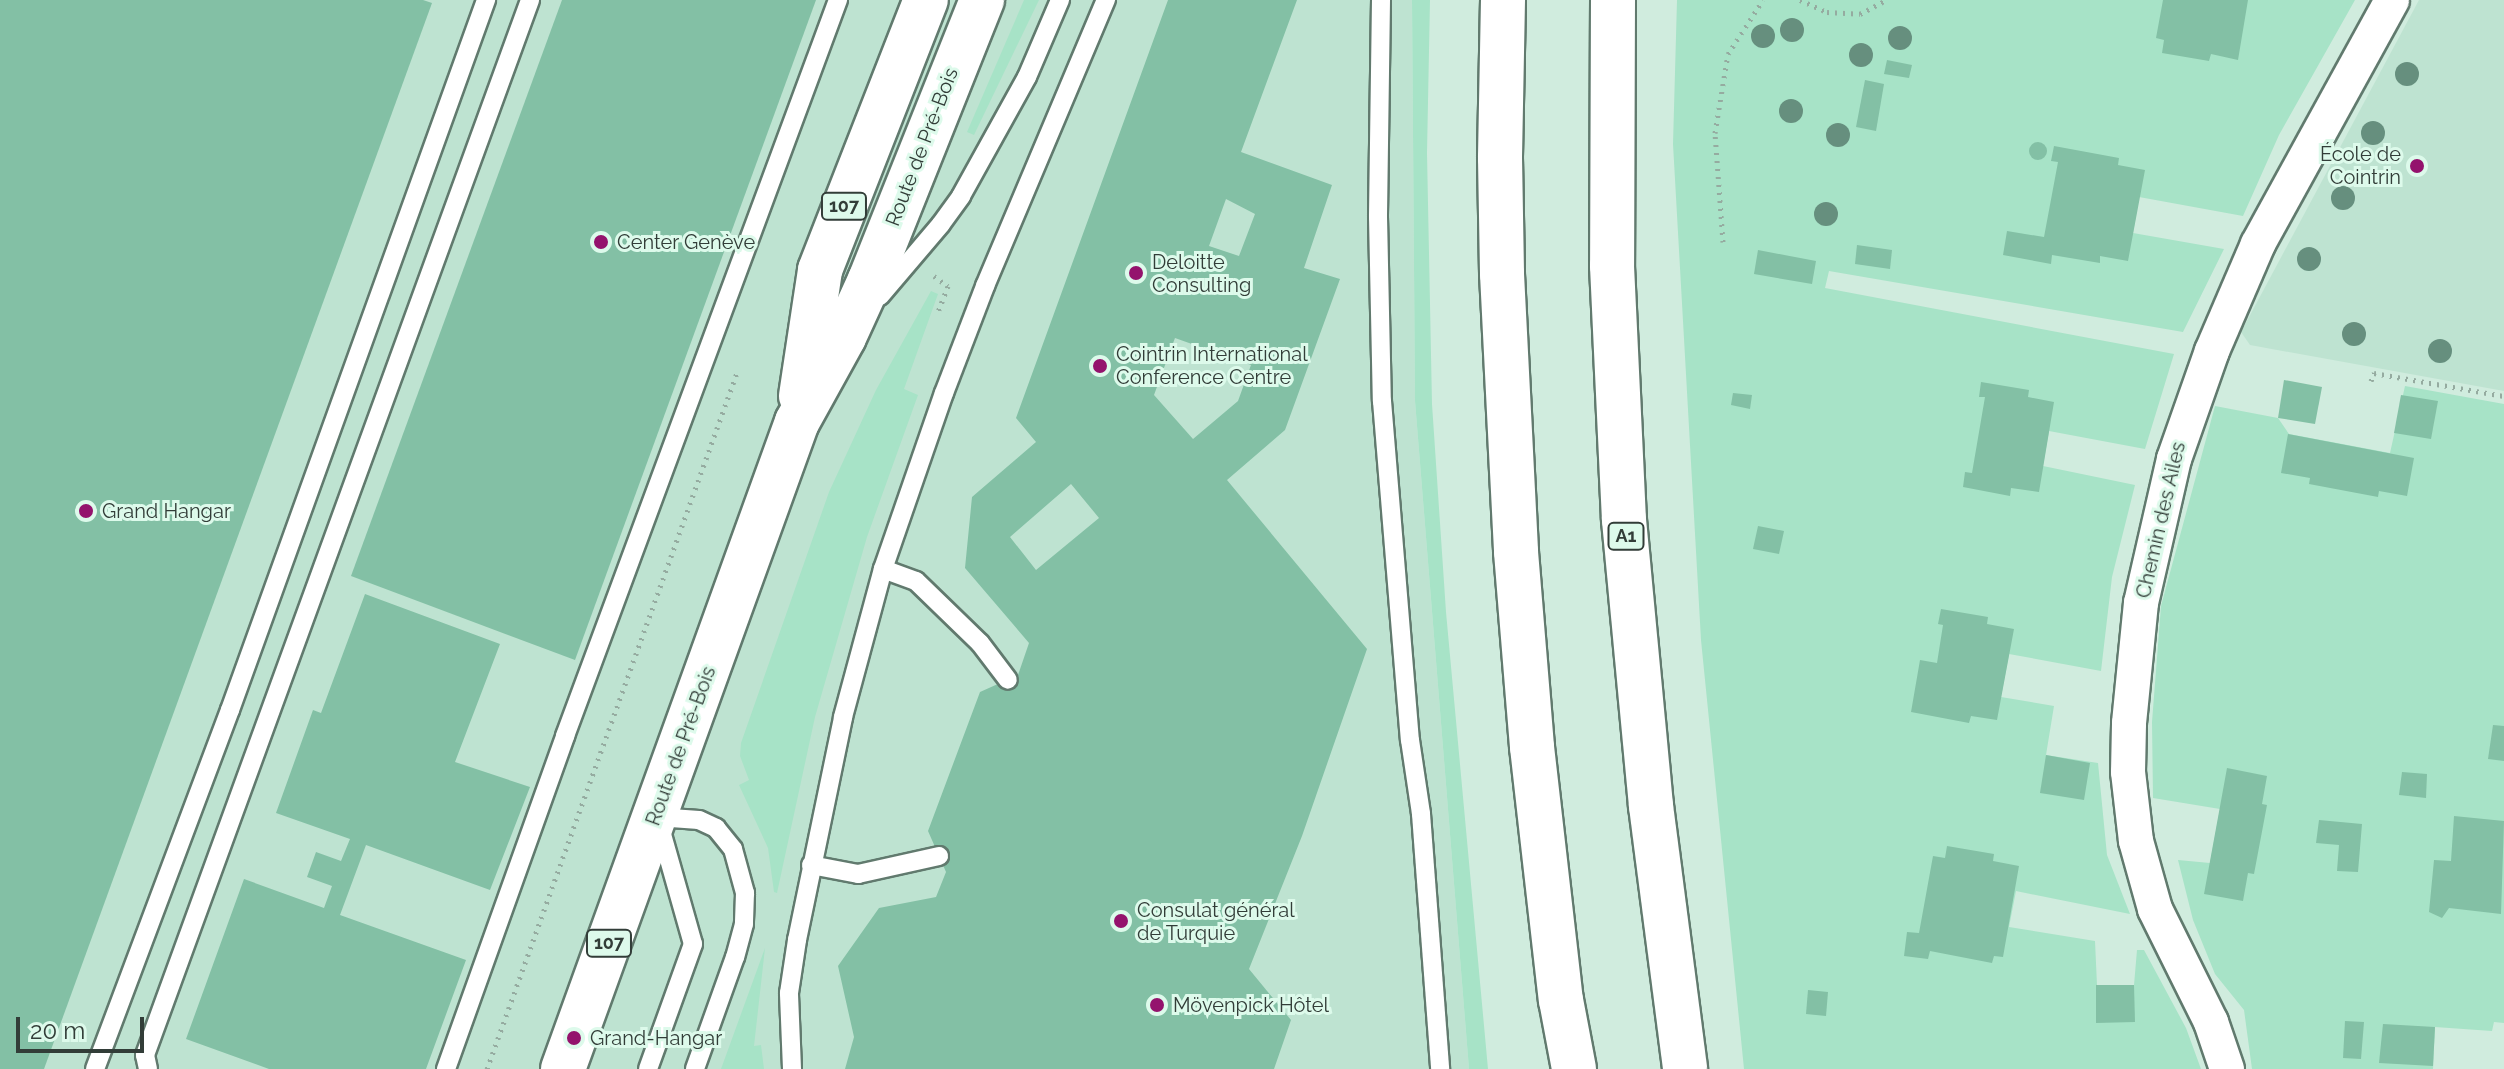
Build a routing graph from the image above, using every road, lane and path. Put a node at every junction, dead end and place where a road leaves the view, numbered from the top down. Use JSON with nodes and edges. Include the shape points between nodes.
{"nodes":[{"id":1,"x":486,"y":0,"type":"edge"},
{"id":2,"x":530,"y":0,"type":"edge"},
{"id":3,"x":838,"y":0,"type":"edge"},
{"id":4,"x":926,"y":0,"type":"edge"},
{"id":5,"x":982,"y":0,"type":"edge"},
{"id":6,"x":1060,"y":0,"type":"edge"},
{"id":7,"x":1106,"y":0,"type":"edge"},
{"id":8,"x":1381,"y":0,"type":"edge"},
{"id":9,"x":1503,"y":0,"type":"edge"},
{"id":10,"x":1613,"y":0,"type":"edge"},
{"id":11,"x":1763,"y":0,"type":"edge"},
{"id":12,"x":1800,"y":0,"type":"edge"},
{"id":13,"x":1886,"y":0,"type":"edge"},
{"id":14,"x":2392,"y":0,"type":"edge"},
{"id":15,"x":1723,"y":242,"type":"dead end"},
{"id":16,"x":934,"y":276,"type":"dead end"},
{"id":17,"x":944,"y":295,"type":"dead end"},
{"id":18,"x":844,"y":337,"type":"junction"},
{"id":19,"x":741,"y":362,"type":"dead end"},
{"id":20,"x":2371,"y":381,"type":"dead end"},
{"id":21,"x":2504,"y":396,"type":"edge"},
{"id":22,"x":797,"y":422,"type":"junction"},
{"id":23,"x":883,"y":569,"type":"junction"},
{"id":24,"x":1008,"y":680,"type":"dead end"},
{"id":25,"x":657,"y":817,"type":"junction"},
{"id":26,"x":939,"y":856,"type":"dead end"},
{"id":27,"x":811,"y":865,"type":"junction"},
{"id":28,"x":1561,"y":1000,"type":"junction"},
{"id":29,"x":95,"y":1069,"type":"edge"},
{"id":30,"x":148,"y":1069,"type":"edge"},
{"id":31,"x":446,"y":1069,"type":"edge"},
{"id":32,"x":487,"y":1069,"type":"edge"},
{"id":33,"x":563,"y":1069,"type":"edge"},
{"id":34,"x":648,"y":1069,"type":"edge"},
{"id":35,"x":695,"y":1069,"type":"edge"},
{"id":36,"x":792,"y":1069,"type":"edge"},
{"id":37,"x":1440,"y":1069,"type":"edge"},
{"id":38,"x":1563,"y":1069,"type":"edge"},
{"id":39,"x":1574,"y":1069,"type":"edge"},
{"id":40,"x":1685,"y":1069,"type":"edge"},
{"id":41,"x":2227,"y":1069,"type":"edge"}],
"edges":[{"from":1,"to":29,"type":"lane"},
{"from":2,"to":30,"type":"lane","via":[[145,1055]]},
{"from":3,"to":31,"type":"lane"},
{"from":4,"to":22,"type":"main road","name":"Route de Pré-Bois","number":"107","via":[[820,270]]},
{"from":5,"to":18,"type":"main road","name":"Route de Pré-Bois","number":"107"},
{"from":6,"to":18,"type":"lane","via":[[1027,77],[961,196]]},
{"from":7,"to":23,"type":"lane","via":[[985,286]]},
{"from":8,"to":37,"type":"lane","via":[[1382,401]]},
{"from":9,"to":28,"type":"main road","via":[[1500,158],[1508,420],[1532,747]]},
{"from":10,"to":40,"type":"main road","number":"A1","via":[[1612,266],[1624,520],[1651,806]]},
{"from":11,"to":15,"type":"path","via":[[1728,54],[1715,133]]},
{"from":12,"to":13,"type":"path","via":[[1827,12],[1860,14]]},
{"from":14,"to":41,"type":"street","name":"Chemin des Ailes","via":[[2258,244],[2212,351],[2174,459],[2141,603],[2129,723],[2136,841],[2155,909],[2211,1022]]},
{"from":16,"to":17,"type":"path","via":[[948,286]]},
{"from":18,"to":22,"type":"main road","name":"Route de Pré-Bois","number":"107"},
{"from":19,"to":32,"type":"path"},
{"from":20,"to":21,"type":"path","via":[[2374,373]]},
{"from":22,"to":25,"type":"main road","name":"Route de Pré-Bois","number":"107"},
{"from":23,"to":24,"type":"lane","via":[[916,581],[980,643]]},
{"from":23,"to":27,"type":"lane"},
{"from":25,"to":33,"type":"main road","name":"Route de Pré-Bois","number":"107"},
{"from":25,"to":34,"type":"lane","via":[[693,944]]},
{"from":25,"to":35,"type":"lane","via":[[699,820],[716,828],[733,849],[745,893],[735,957]]},
{"from":26,"to":27,"type":"lane","via":[[858,874]]},
{"from":27,"to":36,"type":"lane","via":[[789,993]]},
{"from":28,"to":38,"type":"main road"},
{"from":28,"to":39,"type":"main road"}]}
